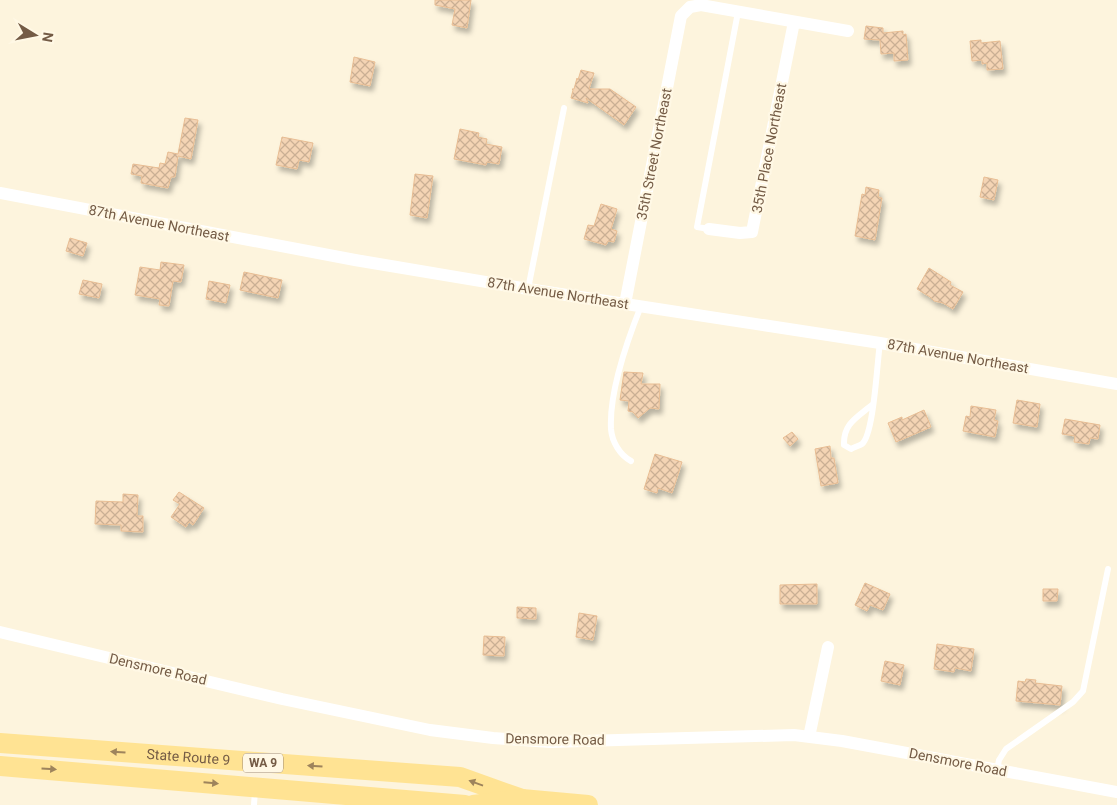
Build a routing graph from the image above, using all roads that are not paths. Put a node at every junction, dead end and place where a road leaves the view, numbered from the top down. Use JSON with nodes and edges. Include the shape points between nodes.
{"nodes":[{"id":1,"x":738,"y":12,"type":"junction"},
{"id":2,"x":794,"y":22,"type":"junction"},
{"id":3,"x":848,"y":31,"type":"dead end"},
{"id":4,"x":564,"y":108,"type":"dead end"},
{"id":5,"x":0,"y":192,"type":"edge"},
{"id":6,"x":709,"y":228,"type":"joint"},
{"id":7,"x":528,"y":289,"type":"junction"},
{"id":8,"x":625,"y":304,"type":"junction"},
{"id":9,"x":641,"y":306,"type":"junction"},
{"id":10,"x":880,"y":343,"type":"junction"},
{"id":11,"x":1117,"y":384,"type":"edge"},
{"id":12,"x":873,"y":404,"type":"junction"},
{"id":13,"x":631,"y":461,"type":"dead end"},
{"id":14,"x":1108,"y":569,"type":"dead end"},
{"id":15,"x":0,"y":632,"type":"edge"},
{"id":16,"x":828,"y":647,"type":"dead end"},
{"id":17,"x":809,"y":737,"type":"junction"},
{"id":18,"x":0,"y":743,"type":"edge"},
{"id":19,"x":0,"y":766,"type":"edge"},
{"id":20,"x":997,"y":770,"type":"junction"},
{"id":21,"x":1117,"y":792,"type":"edge"},
{"id":22,"x":254,"y":796,"type":"edge"},
{"id":23,"x":522,"y":799,"type":"junction"},
{"id":24,"x":465,"y":805,"type":"edge"},
{"id":25,"x":474,"y":805,"type":"edge"},
{"id":26,"x":588,"y":805,"type":"edge"}],
"edges":[{"from":1,"to":2,"type":"street"},
{"from":1,"to":6,"type":"lane","via":[[697,227]]},
{"from":1,"to":8,"type":"street","name":"35th Street Northeast","via":[[701,5],[690,7],[682,16]]},
{"from":2,"to":3,"type":"street"},
{"from":2,"to":6,"type":"street","name":"35th Place Northeast","via":[[752,232]]},
{"from":4,"to":7,"type":"lane"},
{"from":5,"to":7,"type":"street","name":"87th Avenue Northeast","via":[[355,260]]},
{"from":7,"to":8,"type":"street","name":"87th Avenue Northeast"},
{"from":8,"to":9,"type":"street","name":"87th Avenue Northeast"},
{"from":9,"to":10,"type":"street","name":"87th Avenue Northeast"},
{"from":9,"to":13,"type":"lane","via":[[615,390],[611,430],[618,449]]},
{"from":10,"to":11,"type":"street","name":"87th Avenue Northeast"},
{"from":10,"to":12,"type":"lane"},
{"from":12,"to":12,"type":"lane","via":[[867,437],[862,444],[851,449],[844,445],[847,427]]},
{"from":14,"to":20,"type":"lane","via":[[1083,691],[1073,702],[1006,748]]},
{"from":15,"to":17,"type":"street","name":"Densmore Road","via":[[282,699],[430,730],[550,742]]},
{"from":16,"to":17,"type":"street"},
{"from":17,"to":20,"type":"street","name":"Densmore Road"},
{"from":23,"to":18,"type":"main road","name":"State Route 9","number":"WA 9","one_way":true,"via":[[460,777]]},
{"from":19,"to":22,"type":"main road","name":"State Route 9","number":"WA 9","one_way":true},
{"from":20,"to":21,"type":"street","name":"Densmore Road"},
{"from":22,"to":24,"type":"main road","name":"State Route 9","number":"WA 9"},
{"from":23,"to":25,"type":"main road","name":"State Route 9","number":"WA 9"},
{"from":23,"to":26,"type":"main road","name":"State Route 9","number":"WA 9"}]}
